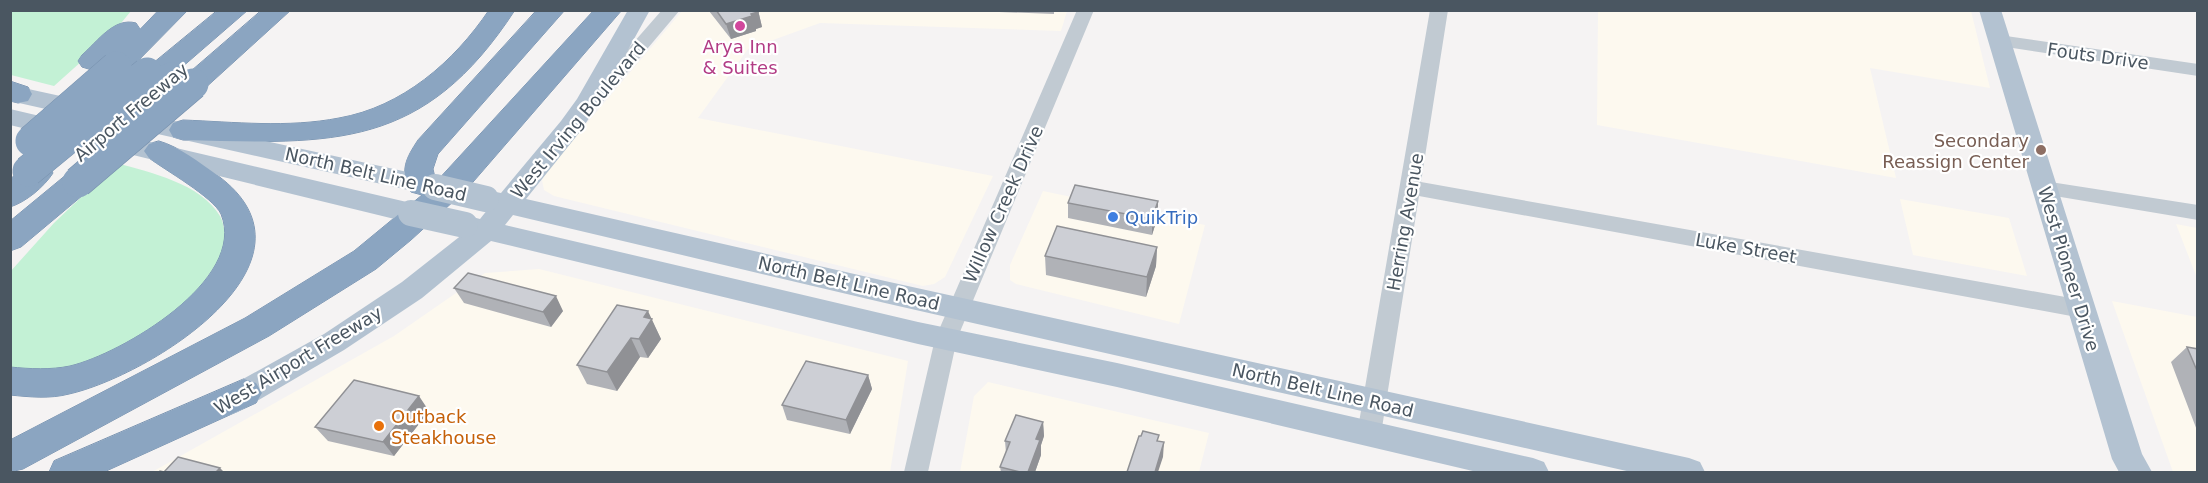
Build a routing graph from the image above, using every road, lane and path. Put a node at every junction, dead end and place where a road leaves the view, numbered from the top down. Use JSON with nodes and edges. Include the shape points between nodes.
{"nodes":[{"id":1,"x":148,"y":10,"type":"edge"},
{"id":2,"x":175,"y":10,"type":"edge"},
{"id":3,"x":207,"y":10,"type":"edge"},
{"id":4,"x":223,"y":10,"type":"edge"},
{"id":5,"x":235,"y":10,"type":"edge"},
{"id":6,"x":278,"y":10,"type":"edge"},
{"id":7,"x":284,"y":10,"type":"edge"},
{"id":8,"x":502,"y":10,"type":"edge"},
{"id":9,"x":552,"y":10,"type":"edge"},
{"id":10,"x":609,"y":10,"type":"edge"},
{"id":11,"x":639,"y":10,"type":"edge"},
{"id":12,"x":672,"y":10,"type":"edge"},
{"id":13,"x":1086,"y":10,"type":"edge"},
{"id":14,"x":1439,"y":10,"type":"edge"},
{"id":15,"x":1990,"y":10,"type":"edge"},
{"id":16,"x":134,"y":20,"type":"edge"},
{"id":17,"x":251,"y":23,"type":"edge"},
{"id":18,"x":1999,"y":41,"type":"junction"},
{"id":19,"x":2198,"y":70,"type":"edge"},
{"id":20,"x":144,"y":73,"type":"junction"},
{"id":21,"x":12,"y":98,"type":"edge"},
{"id":22,"x":570,"y":127,"type":"junction"},
{"id":23,"x":183,"y":130,"type":"junction"},
{"id":24,"x":10,"y":131,"type":"edge"},
{"id":25,"x":159,"y":151,"type":"junction"},
{"id":26,"x":31,"y":178,"type":"edge"},
{"id":27,"x":429,"y":186,"type":"junction"},
{"id":28,"x":1411,"y":187,"type":"junction"},
{"id":29,"x":2044,"y":188,"type":"junction"},
{"id":30,"x":496,"y":201,"type":"junction"},
{"id":31,"x":10,"y":213,"type":"edge"},
{"id":32,"x":2198,"y":213,"type":"edge"},
{"id":33,"x":475,"y":227,"type":"junction"},
{"id":34,"x":10,"y":239,"type":"edge"},
{"id":35,"x":10,"y":256,"type":"edge"},
{"id":36,"x":957,"y":308,"type":"junction"},
{"id":37,"x":2082,"y":309,"type":"junction"},
{"id":38,"x":946,"y":339,"type":"junction"},
{"id":39,"x":10,"y":381,"type":"edge"},
{"id":40,"x":244,"y":393,"type":"junction"},
{"id":41,"x":1374,"y":402,"type":"junction"},
{"id":42,"x":1369,"y":434,"type":"junction"},
{"id":43,"x":10,"y":458,"type":"edge"},
{"id":44,"x":2129,"y":468,"type":"edge"},
{"id":45,"x":67,"y":472,"type":"edge"},
{"id":46,"x":99,"y":472,"type":"edge"},
{"id":47,"x":916,"y":472,"type":"edge"},
{"id":48,"x":1533,"y":472,"type":"edge"},
{"id":49,"x":1689,"y":472,"type":"edge"}],
"edges":[{"from":1,"to":16,"type":"highway"},
{"from":2,"to":20,"type":"highway"},
{"from":3,"to":20,"type":"highway","name":"Airport Freeway"},
{"from":4,"to":20,"type":"highway"},
{"from":5,"to":20,"type":"highway"},
{"from":6,"to":17,"type":"highway"},
{"from":7,"to":17,"type":"highway"},
{"from":8,"to":23,"type":"highway","via":[[476,48],[455,69],[431,89],[374,118],[341,128],[309,131]]},
{"from":9,"to":27,"type":"highway","via":[[428,147],[418,162],[417,173]]},
{"from":10,"to":43,"type":"highway","via":[[456,181],[365,260],[257,327]]},
{"from":11,"to":22,"type":"main road"},
{"from":12,"to":22,"type":"street","name":"West Irving Boulevard"},
{"from":13,"to":36,"type":"street","name":"Willow Creek Drive"},
{"from":14,"to":28,"type":"street","name":"Herring Avenue"},
{"from":15,"to":18,"type":"main road","name":"West Pioneer Drive"},
{"from":16,"to":20,"type":"highway"},
{"from":17,"to":20,"type":"highway"},
{"from":18,"to":19,"type":"street","name":"Fouts Drive"},
{"from":18,"to":29,"type":"main road","name":"West Pioneer Drive"},
{"from":20,"to":24,"type":"highway"},
{"from":20,"to":26,"type":"highway","bridge":true},
{"from":20,"to":26,"type":"highway"},
{"from":20,"to":26,"type":"highway","bridge":true},
{"from":21,"to":23,"type":"main road","name":"North Belt Line Road"},
{"from":21,"to":25,"type":"main road","name":"North Belt Line Road"},
{"from":22,"to":30,"type":"main road","name":"West Irving Boulevard"},
{"from":23,"to":27,"type":"main road","name":"North Belt Line Road"},
{"from":25,"to":33,"type":"main road","name":"North Belt Line Road","bridge":true},
{"from":25,"to":39,"type":"highway","via":[[229,201],[237,217],[240,236],[235,259],[221,284],[199,310],[134,356],[70,380]]},
{"from":26,"to":31,"type":"highway"},
{"from":26,"to":34,"type":"highway"},
{"from":26,"to":35,"type":"highway"},
{"from":27,"to":30,"type":"main road","name":"North Belt Line Road","bridge":true},
{"from":28,"to":37,"type":"street","name":"Luke Street"},
{"from":28,"to":41,"type":"street","name":"Herring Avenue"},
{"from":29,"to":32,"type":"street"},
{"from":29,"to":37,"type":"main road","name":"West Pioneer Drive"},
{"from":30,"to":33,"type":"main road","name":"West Irving Boulevard"},
{"from":30,"to":36,"type":"main road","name":"North Belt Line Road"},
{"from":33,"to":38,"type":"main road","name":"North Belt Line Road"},
{"from":33,"to":40,"type":"main road","name":"West Airport Freeway","via":[[404,296],[328,346]]},
{"from":36,"to":38,"type":"street","name":"Willow Creek Drive"},
{"from":36,"to":41,"type":"main road","name":"North Belt Line Road"},
{"from":37,"to":44,"type":"main road","name":"West Pioneer Drive"},
{"from":38,"to":42,"type":"main road","name":"North Belt Line Road"},
{"from":38,"to":47,"type":"street","name":"Willow Creek Drive"},
{"from":40,"to":45,"type":"highway"},
{"from":40,"to":46,"type":"main road","name":"West Airport Freeway"},
{"from":41,"to":42,"type":"street","name":"Herring Avenue"},
{"from":41,"to":49,"type":"main road","name":"North Belt Line Road"},
{"from":42,"to":48,"type":"main road","name":"North Belt Line Road"}]}
